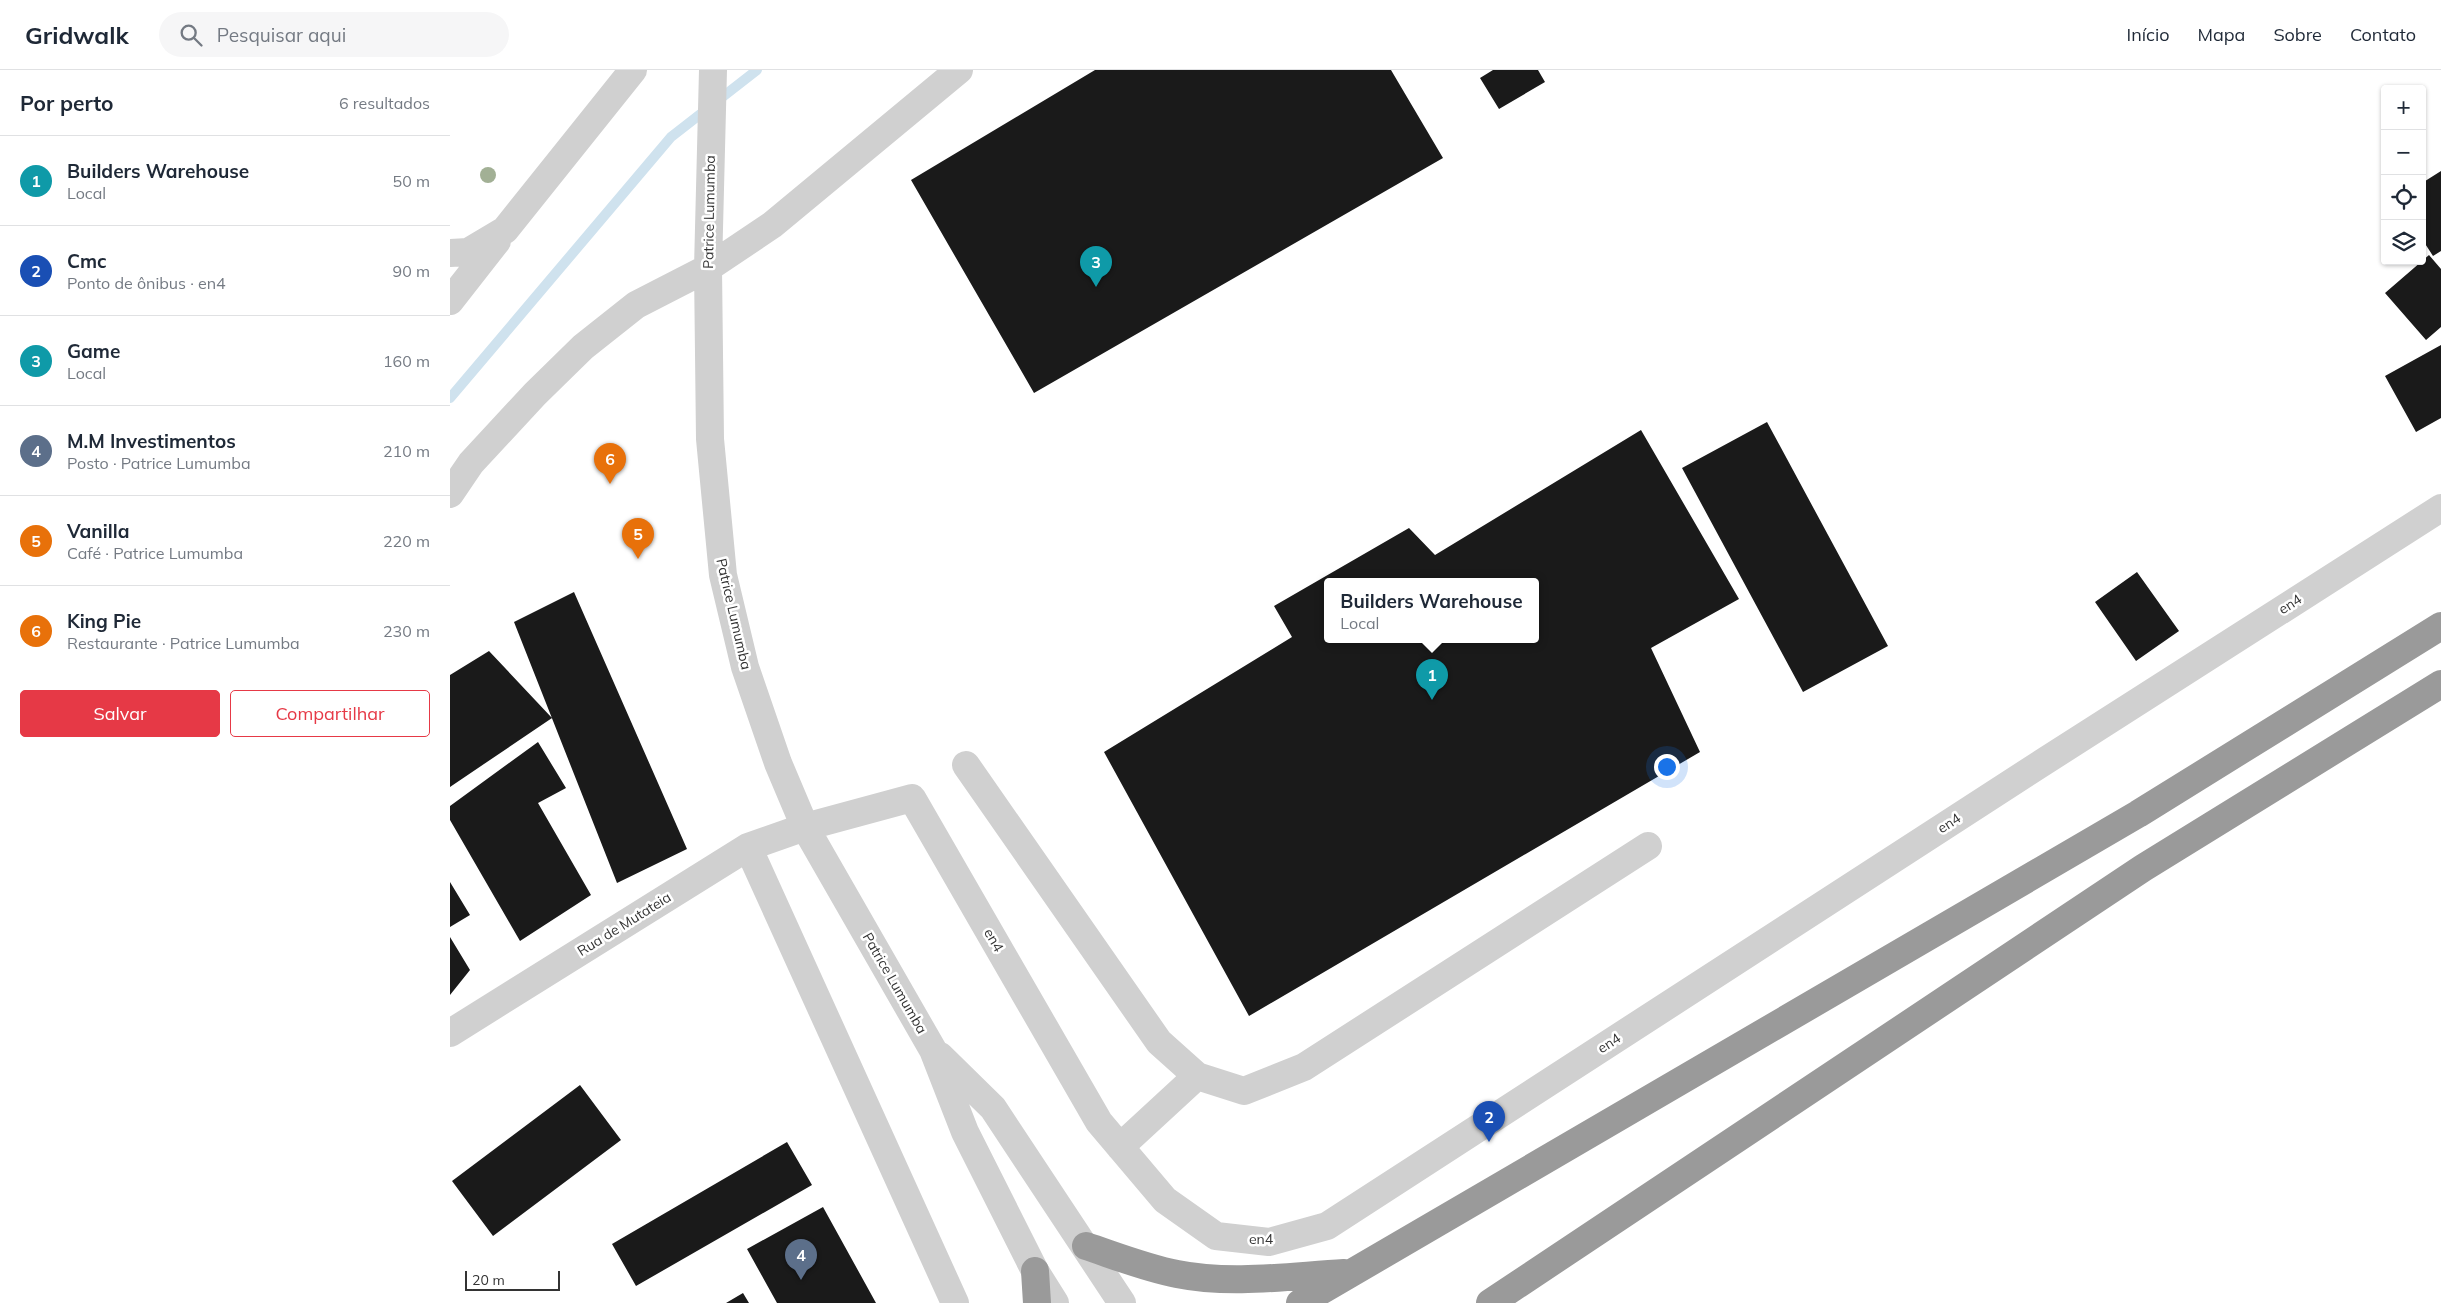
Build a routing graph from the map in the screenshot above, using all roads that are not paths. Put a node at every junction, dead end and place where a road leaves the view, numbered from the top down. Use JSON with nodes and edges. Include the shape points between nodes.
{"nodes":[{"id":1,"x":633,"y":70,"type":"edge"},
{"id":2,"x":713,"y":70,"type":"edge"},
{"id":3,"x":959,"y":70,"type":"edge"},
{"id":4,"x":505,"y":230,"type":"junction"},
{"id":5,"x":450,"y":253,"type":"edge"},
{"id":6,"x":708,"y":268,"type":"junction"},
{"id":7,"x":450,"y":301,"type":"edge"},
{"id":8,"x":450,"y":494,"type":"edge"},
{"id":9,"x":2441,"y":508,"type":"edge"},
{"id":10,"x":2441,"y":626,"type":"edge"},
{"id":11,"x":2441,"y":684,"type":"edge"},
{"id":12,"x":966,"y":765,"type":"dead end"},
{"id":13,"x":912,"y":798,"type":"joint"},
{"id":14,"x":805,"y":827,"type":"junction"},
{"id":15,"x":1648,"y":846,"type":"dead end"},
{"id":16,"x":748,"y":848,"type":"junction"},
{"id":17,"x":450,"y":1033,"type":"edge"},
{"id":18,"x":933,"y":1050,"type":"junction"},
{"id":19,"x":1197,"y":1076,"type":"junction"},
{"id":20,"x":1120,"y":1147,"type":"junction"},
{"id":21,"x":1086,"y":1246,"type":"junction"},
{"id":22,"x":1035,"y":1270,"type":"junction"},
{"id":23,"x":1348,"y":1273,"type":"junction"},
{"id":24,"x":955,"y":1303,"type":"edge"},
{"id":25,"x":1037,"y":1303,"type":"edge"},
{"id":26,"x":1056,"y":1303,"type":"edge"},
{"id":27,"x":1122,"y":1303,"type":"edge"},
{"id":28,"x":1300,"y":1303,"type":"edge"},
{"id":29,"x":1490,"y":1303,"type":"edge"}],
"edges":[{"from":1,"to":4,"type":"street"},
{"from":2,"to":6,"type":"street","name":"Patrice Lumumba"},
{"from":3,"to":6,"type":"street","via":[[772,225]]},
{"from":4,"to":5,"type":"street","via":[[468,252]]},
{"from":4,"to":7,"type":"street"},
{"from":6,"to":8,"type":"street","via":[[636,305],[583,347],[471,463]]},
{"from":6,"to":14,"type":"street","name":"Patrice Lumumba","via":[[710,439],[723,575],[745,667],[778,763]]},
{"from":9,"to":20,"type":"street","name":"en4","via":[[1327,1226],[1269,1242],[1216,1236],[1164,1200]]},
{"from":10,"to":23,"type":"highway","via":[[2138,814]]},
{"from":11,"to":29,"type":"highway","via":[[2143,868]]},
{"from":12,"to":19,"type":"street","via":[[1159,1042]]},
{"from":13,"to":14,"type":"street","name":"Rua de Mutateia"},
{"from":13,"to":20,"type":"street","name":"en4","via":[[1099,1122]]},
{"from":14,"to":16,"type":"street","name":"Rua de Mutateia"},
{"from":14,"to":18,"type":"street","name":"Patrice Lumumba"},
{"from":15,"to":19,"type":"street","via":[[1304,1067],[1244,1090]]},
{"from":16,"to":17,"type":"street","name":"Rua de Mutateia"},
{"from":16,"to":24,"type":"street"},
{"from":18,"to":21,"type":"street","via":[[993,1108]]},
{"from":18,"to":22,"type":"street","via":[[965,1132]]},
{"from":19,"to":20,"type":"street"},
{"from":21,"to":23,"type":"highway","via":[[1170,1272],[1214,1278]]},
{"from":21,"to":27,"type":"street"},
{"from":22,"to":25,"type":"highway"},
{"from":22,"to":26,"type":"street"},
{"from":23,"to":28,"type":"highway"}]}
